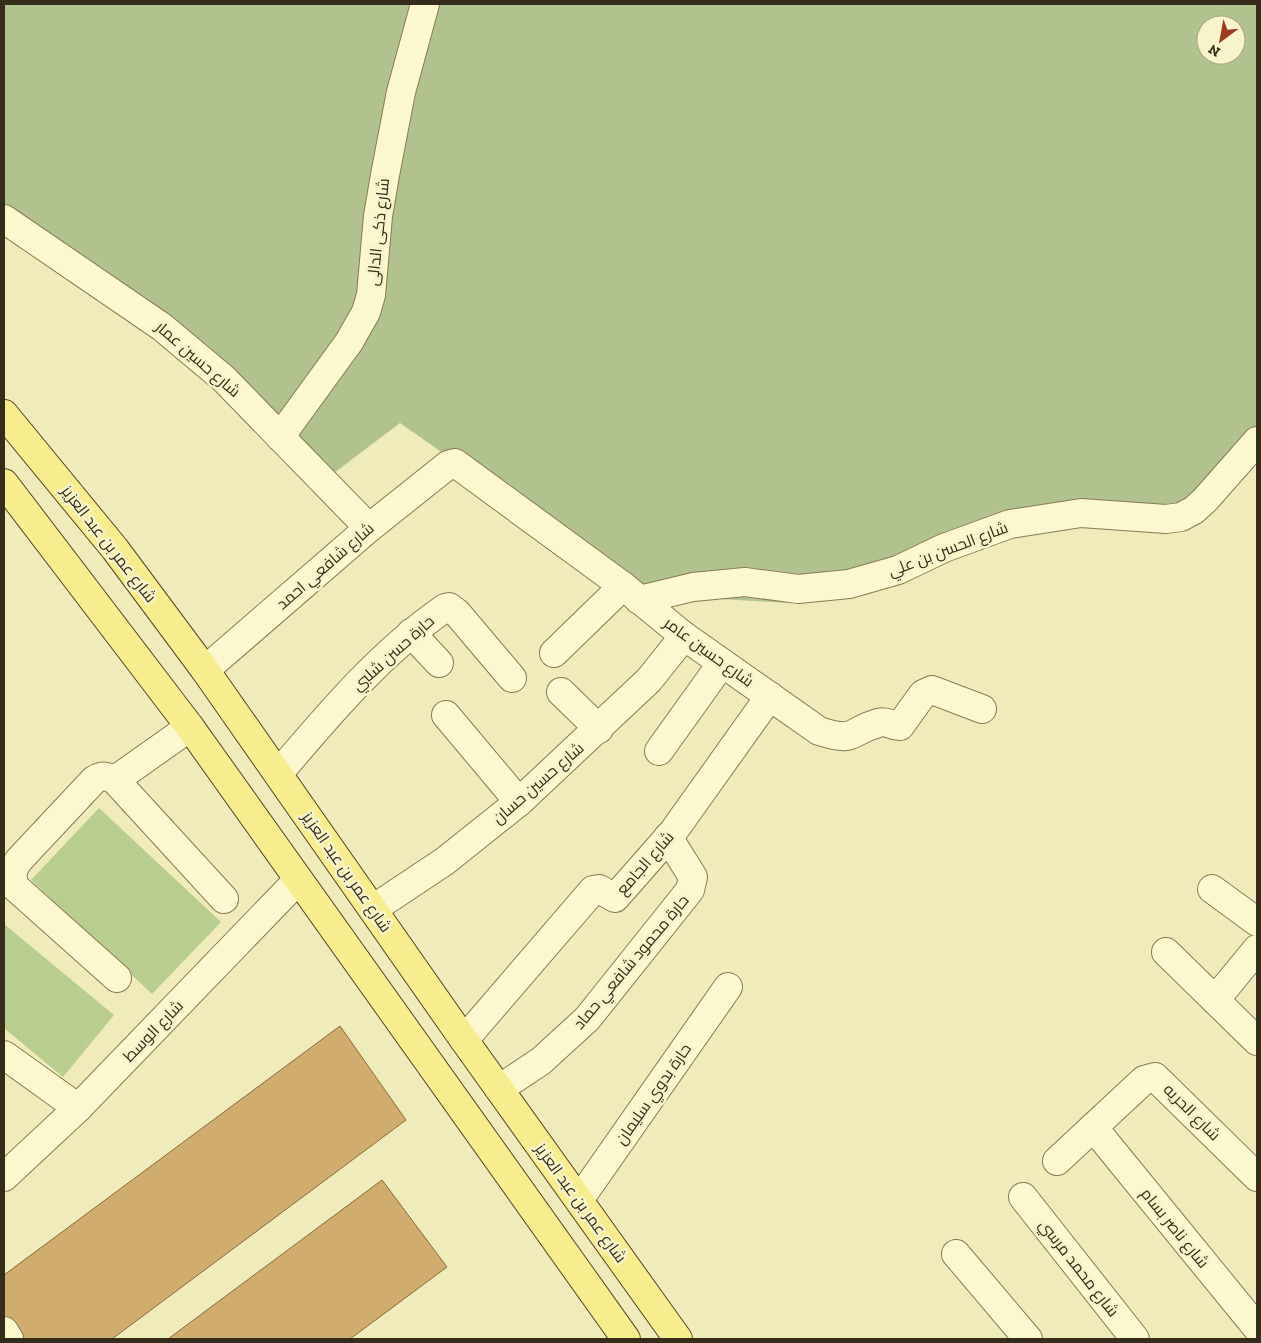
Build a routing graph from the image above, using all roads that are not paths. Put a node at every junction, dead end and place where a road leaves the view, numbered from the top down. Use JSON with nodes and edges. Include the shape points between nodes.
{"nodes":[{"id":1,"x":425,"y":4,"type":"edge"},
{"id":2,"x":4,"y":219,"type":"edge"},
{"id":3,"x":4,"y":414,"type":"edge"},
{"id":4,"x":280,"y":437,"type":"junction"},
{"id":5,"x":1257,"y":440,"type":"edge"},
{"id":6,"x":448,"y":465,"type":"joint"},
{"id":7,"x":4,"y":482,"type":"edge"},
{"id":8,"x":369,"y":528,"type":"junction"},
{"id":9,"x":631,"y":593,"type":"junction"},
{"id":10,"x":411,"y":633,"type":"junction"},
{"id":11,"x":684,"y":636,"type":"junction"},
{"id":12,"x":554,"y":653,"type":"dead end"},
{"id":13,"x":440,"y":663,"type":"dead end"},
{"id":14,"x":722,"y":663,"type":"junction"},
{"id":15,"x":205,"y":670,"type":"junction"},
{"id":16,"x":512,"y":678,"type":"dead end"},
{"id":17,"x":561,"y":692,"type":"dead end"},
{"id":18,"x":770,"y":696,"type":"junction"},
{"id":19,"x":982,"y":709,"type":"dead end"},
{"id":20,"x":446,"y":715,"type":"dead end"},
{"id":21,"x":190,"y":727,"type":"junction"},
{"id":22,"x":599,"y":729,"type":"junction"},
{"id":23,"x":659,"y":751,"type":"dead end"},
{"id":24,"x":278,"y":774,"type":"junction"},
{"id":25,"x":115,"y":780,"type":"junction"},
{"id":26,"x":519,"y":802,"type":"junction"},
{"id":27,"x":668,"y":837,"type":"junction"},
{"id":28,"x":297,"y":881,"type":"junction"},
{"id":29,"x":1212,"y":889,"type":"dead end"},
{"id":30,"x":224,"y":899,"type":"dead end"},
{"id":31,"x":373,"y":909,"type":"junction"},
{"id":32,"x":1257,"y":922,"type":"edge"},
{"id":33,"x":1257,"y":949,"type":"edge"},
{"id":34,"x":1166,"y":952,"type":"dead end"},
{"id":35,"x":116,"y":978,"type":"dead end"},
{"id":36,"x":728,"y":987,"type":"dead end"},
{"id":37,"x":1215,"y":1000,"type":"junction"},
{"id":38,"x":464,"y":1040,"type":"junction"},
{"id":39,"x":1257,"y":1042,"type":"edge"},
{"id":40,"x":4,"y":1055,"type":"edge"},
{"id":41,"x":499,"y":1089,"type":"junction"},
{"id":42,"x":78,"y":1108,"type":"junction"},
{"id":43,"x":1093,"y":1127,"type":"junction"},
{"id":44,"x":1057,"y":1161,"type":"dead end"},
{"id":45,"x":1257,"y":1176,"type":"edge"},
{"id":46,"x":4,"y":1177,"type":"edge"},
{"id":47,"x":1023,"y":1197,"type":"dead end"},
{"id":48,"x":579,"y":1200,"type":"junction"},
{"id":49,"x":956,"y":1254,"type":"dead end"},
{"id":50,"x":1257,"y":1328,"type":"edge"},
{"id":51,"x":4,"y":1331,"type":"edge"},
{"id":52,"x":9,"y":1339,"type":"edge"},
{"id":53,"x":626,"y":1339,"type":"edge"},
{"id":54,"x":678,"y":1339,"type":"edge"},
{"id":55,"x":1028,"y":1339,"type":"edge"},
{"id":56,"x":1135,"y":1339,"type":"edge"}],
"edges":[{"from":1,"to":4,"type":"street","name":"شارع ذكى الدالى","via":[[401,92],[388,158],[378,216],[371,295],[366,312],[354,335]]},
{"from":2,"to":4,"type":"street","name":"شارع حسين عمار","via":[[162,327],[224,379]]},
{"from":3,"to":15,"type":"main road","name":"شارع عمر بن عبد العزيز","via":[[115,549]]},
{"from":4,"to":8,"type":"street","name":"شارع حسين عمار"},
{"from":5,"to":9,"type":"street","name":"شارع الحسن بن علي","via":[[1205,500],[1181,517],[1166,519],[1080,513],[1010,524],[944,548],[898,570],[849,584],[798,589],[746,582]]},
{"from":6,"to":8,"type":"street","name":"شارع شافعي احمد"},
{"from":6,"to":9,"type":"street","name":"شارع حسين عامر","via":[[460,464]]},
{"from":7,"to":21,"type":"main road"},
{"from":8,"to":15,"type":"street","name":"شارع شافعي احمد"},
{"from":9,"to":11,"type":"street","name":"شارع حسين عامر"},
{"from":9,"to":12,"type":"street"},
{"from":10,"to":13,"type":"street"},
{"from":10,"to":16,"type":"street","name":"حارة حسن شلبي","via":[[449,607]]},
{"from":10,"to":24,"type":"street","name":"حارة حسن شلبي","via":[[340,700]]},
{"from":11,"to":14,"type":"street","name":"شارع حسين عامر"},
{"from":11,"to":22,"type":"street","name":"شارع حسين حسان","via":[[649,680]]},
{"from":14,"to":18,"type":"street","name":"شارع حسين عامر"},
{"from":14,"to":23,"type":"street"},
{"from":15,"to":24,"type":"main road","name":"شارع عمر بن عبد العزيز"},
{"from":17,"to":22,"type":"street"},
{"from":18,"to":19,"type":"street","name":"شارع حسين عامر","via":[[819,731],[851,737],[879,722],[900,726],[927,691],[936,691]]},
{"from":18,"to":27,"type":"street","name":"شارع الجامع"},
{"from":20,"to":26,"type":"street"},
{"from":21,"to":25,"type":"street"},
{"from":21,"to":28,"type":"main road"},
{"from":22,"to":26,"type":"street","name":"شارع حسين حسان"},
{"from":24,"to":31,"type":"main road","name":"شارع عمر بن عبد العزيز"},
{"from":25,"to":30,"type":"street"},
{"from":25,"to":35,"type":"street","via":[[108,776],[94,780],[19,860],[13,868],[12,878],[15,887]]},
{"from":26,"to":31,"type":"street","name":"شارع حسين حسان","via":[[445,862]]},
{"from":27,"to":38,"type":"street","name":"شارع الجامع","via":[[617,897],[611,898],[599,889],[593,890]]},
{"from":27,"to":41,"type":"street","name":"حارة محمود شافعي حماد","via":[[693,877],[690,890],[587,1019],[541,1061]]},
{"from":28,"to":42,"type":"street","name":"شارع الوسط"},
{"from":28,"to":53,"type":"main road"},
{"from":29,"to":32,"type":"street"},
{"from":31,"to":38,"type":"main road","name":"شارع عمر بن عبد العزيز"},
{"from":33,"to":37,"type":"street"},
{"from":34,"to":37,"type":"street"},
{"from":36,"to":48,"type":"street","name":"حارة بدوي سليمان"},
{"from":37,"to":39,"type":"street"},
{"from":38,"to":41,"type":"main road","name":"شارع عمر بن عبد العزيز"},
{"from":40,"to":42,"type":"street"},
{"from":41,"to":48,"type":"main road","name":"شارع عمر بن عبد العزيز"},
{"from":42,"to":46,"type":"street","name":"شارع الوسط"},
{"from":43,"to":44,"type":"street","name":"شارع الحريه"},
{"from":43,"to":45,"type":"street","name":"شارع الحريه","via":[[1144,1080],[1155,1076]]},
{"from":43,"to":50,"type":"street","name":"شارع ناصر بسام"},
{"from":47,"to":56,"type":"street","name":"شارع محمد مرسي"},
{"from":48,"to":54,"type":"main road","name":"شارع عمر بن عبد العزيز"},
{"from":49,"to":55,"type":"street"},
{"from":51,"to":52,"type":"street"}]}
